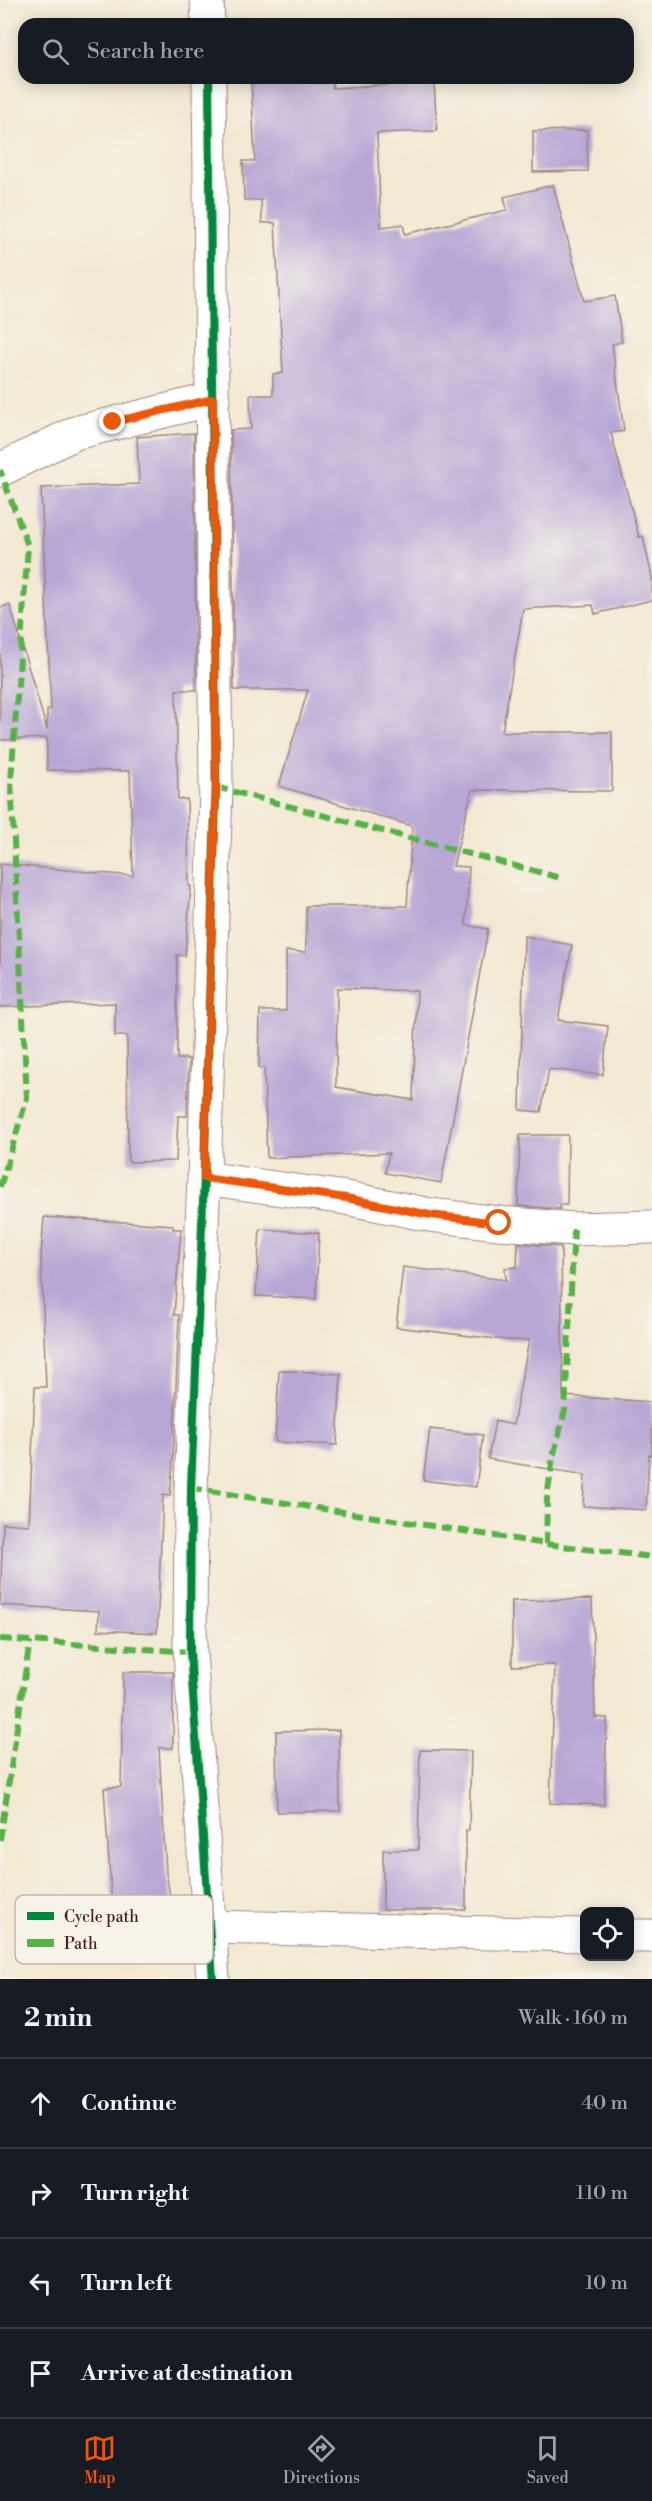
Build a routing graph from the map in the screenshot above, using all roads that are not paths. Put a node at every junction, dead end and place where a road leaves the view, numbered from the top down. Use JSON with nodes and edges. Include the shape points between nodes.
{"nodes":[{"id":1,"x":207,"y":0,"type":"edge"},
{"id":2,"x":208,"y":18,"type":"edge"},
{"id":3,"x":209,"y":84,"type":"edge"},
{"id":4,"x":213,"y":399,"type":"junction"},
{"id":5,"x":0,"y":470,"type":"edge"},
{"id":6,"x":204,"y":1178,"type":"junction"},
{"id":7,"x":652,"y":1227,"type":"edge"},
{"id":8,"x":207,"y":1895,"type":"edge"},
{"id":9,"x":213,"y":1927,"type":"edge"},
{"id":10,"x":580,"y":1935,"type":"edge"},
{"id":11,"x":634,"y":1936,"type":"edge"},
{"id":12,"x":652,"y":1936,"type":"edge"},
{"id":13,"x":212,"y":1964,"type":"edge"},
{"id":14,"x":213,"y":1979,"type":"edge"}],
"edges":[{"from":1,"to":2,"type":"street"},
{"from":3,"to":4,"type":"street"},
{"from":4,"to":5,"type":"street","via":[[75,433]]},
{"from":4,"to":6,"type":"street","via":[[216,787]]},
{"from":6,"to":7,"type":"street","via":[[499,1223],[574,1229]]},
{"from":6,"to":8,"type":"street","via":[[191,1488],[190,1652]]},
{"from":9,"to":10,"type":"street"},
{"from":11,"to":12,"type":"street"},
{"from":13,"to":14,"type":"street"}]}
